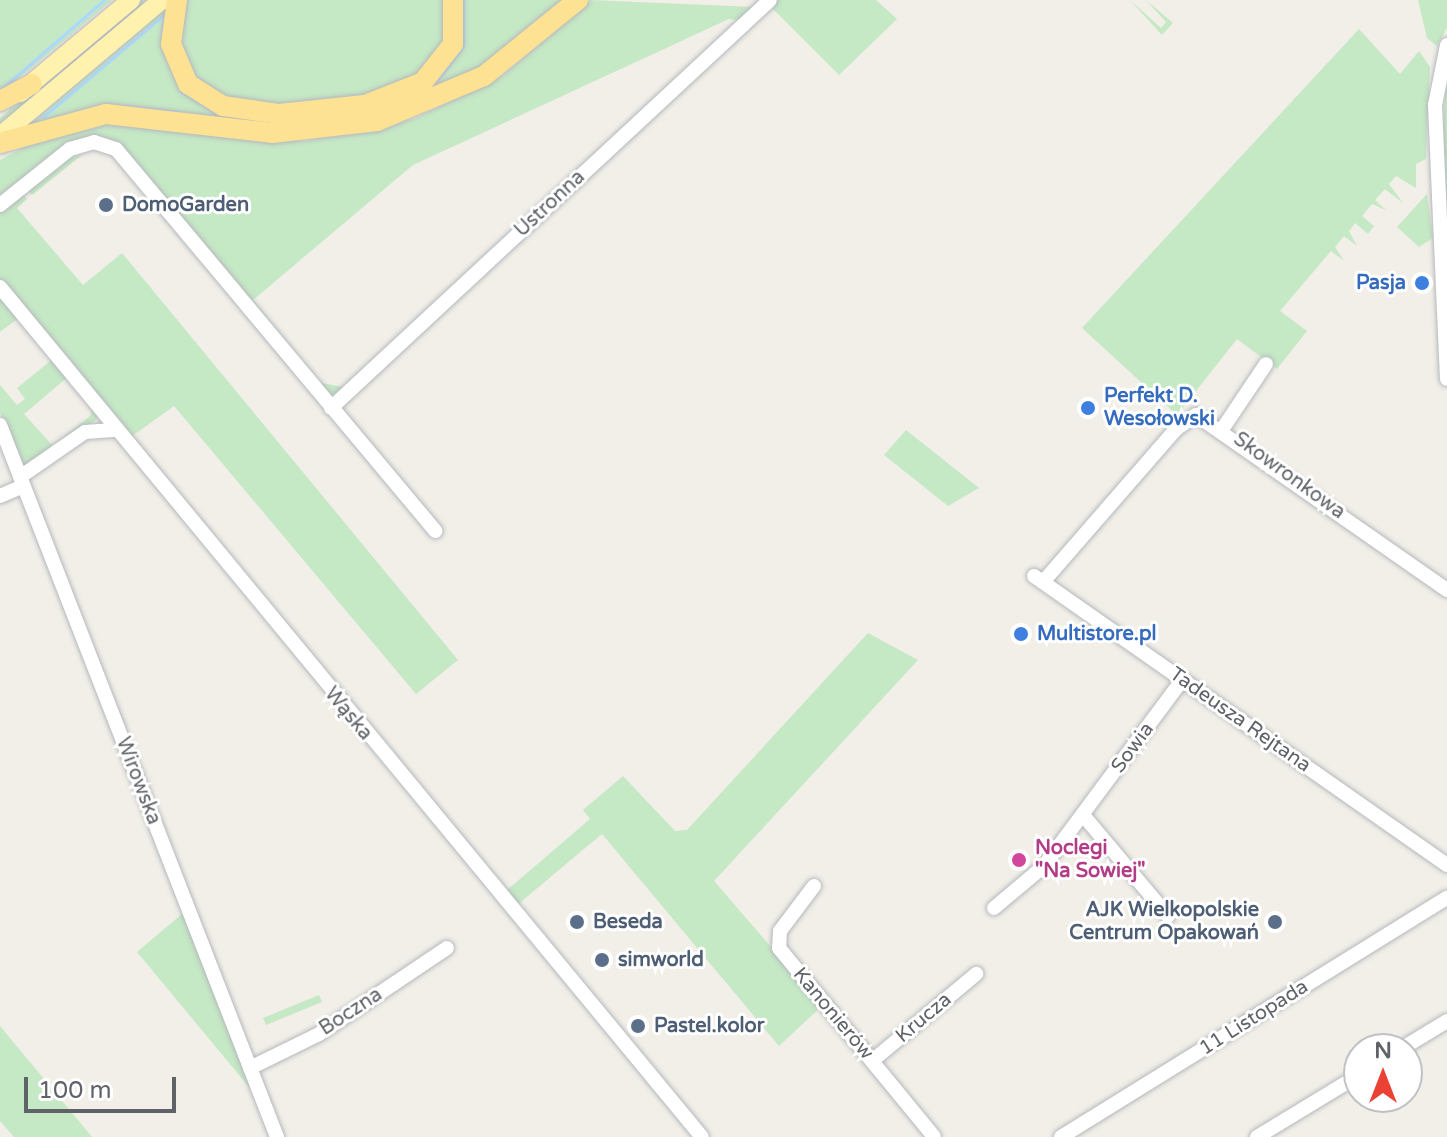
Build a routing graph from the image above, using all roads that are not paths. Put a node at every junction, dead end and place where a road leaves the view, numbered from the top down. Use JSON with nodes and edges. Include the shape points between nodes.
{"nodes":[{"id":1,"x":131,"y":0,"type":"edge"},
{"id":2,"x":162,"y":0,"type":"edge"},
{"id":3,"x":177,"y":0,"type":"edge"},
{"id":4,"x":453,"y":0,"type":"edge"},
{"id":5,"x":578,"y":0,"type":"edge"},
{"id":6,"x":770,"y":0,"type":"edge"},
{"id":7,"x":1444,"y":51,"type":"edge"},
{"id":8,"x":39,"y":78,"type":"junction"},
{"id":9,"x":0,"y":101,"type":"edge"},
{"id":10,"x":0,"y":111,"type":"edge"},
{"id":11,"x":0,"y":136,"type":"edge"},
{"id":12,"x":0,"y":143,"type":"edge"},
{"id":13,"x":0,"y":205,"type":"edge"},
{"id":14,"x":0,"y":287,"type":"edge"},
{"id":15,"x":1266,"y":364,"type":"dead end"},
{"id":16,"x":1447,"y":379,"type":"edge"},
{"id":17,"x":331,"y":408,"type":"junction"},
{"id":18,"x":0,"y":425,"type":"edge"},
{"id":19,"x":1223,"y":428,"type":"junction"},
{"id":20,"x":113,"y":430,"type":"junction"},
{"id":21,"x":22,"y":482,"type":"junction"},
{"id":22,"x":0,"y":496,"type":"edge"},
{"id":23,"x":435,"y":531,"type":"dead end"},
{"id":24,"x":1038,"y":579,"type":"joint"},
{"id":25,"x":1447,"y":590,"type":"edge"},
{"id":26,"x":1182,"y":680,"type":"junction"},
{"id":27,"x":1083,"y":815,"type":"junction"},
{"id":28,"x":1447,"y":865,"type":"edge"},
{"id":29,"x":814,"y":886,"type":"dead end"},
{"id":30,"x":1447,"y":898,"type":"edge"},
{"id":31,"x":994,"y":908,"type":"dead end"},
{"id":32,"x":1168,"y":916,"type":"dead end"},
{"id":33,"x":447,"y":948,"type":"dead end"},
{"id":34,"x":976,"y":974,"type":"dead end"},
{"id":35,"x":1447,"y":1021,"type":"edge"},
{"id":36,"x":1423,"y":1036,"type":"edge"},
{"id":37,"x":872,"y":1061,"type":"junction"},
{"id":38,"x":250,"y":1068,"type":"junction"},
{"id":39,"x":1343,"y":1085,"type":"edge"},
{"id":40,"x":277,"y":1137,"type":"edge"},
{"id":41,"x":702,"y":1137,"type":"edge"},
{"id":42,"x":934,"y":1137,"type":"edge"},
{"id":43,"x":1061,"y":1137,"type":"edge"},
{"id":44,"x":1257,"y":1137,"type":"edge"}],
"edges":[{"from":1,"to":8,"type":"main road"},
{"from":2,"to":11,"type":"main road"},
{"from":3,"to":4,"type":"highway","via":[[171,44],[188,84],[223,106],[279,114],[365,105],[423,82],[453,44]]},
{"from":5,"to":12,"type":"highway","via":[[493,71],[377,121],[272,133],[106,114]]},
{"from":6,"to":17,"type":"street","name":"Ustronna"},
{"from":7,"to":16,"type":"street","via":[[1435,124]]},
{"from":8,"to":9,"type":"highway"},
{"from":8,"to":10,"type":"main road"},
{"from":13,"to":17,"type":"street","via":[[70,149],[94,142],[116,149]]},
{"from":14,"to":20,"type":"street","name":"Wąska"},
{"from":15,"to":19,"type":"street"},
{"from":17,"to":23,"type":"street"},
{"from":18,"to":21,"type":"street","name":"Wirowska"},
{"from":19,"to":24,"type":"street","name":"Skowronkowa","via":[[1203,416],[1186,418]]},
{"from":19,"to":25,"type":"street","name":"Skowronkowa"},
{"from":20,"to":21,"type":"street","via":[[85,432]]},
{"from":20,"to":41,"type":"street","name":"Wąska"},
{"from":21,"to":22,"type":"street"},
{"from":21,"to":38,"type":"street","name":"Wirowska"},
{"from":24,"to":26,"type":"street","name":"Tadeusza Rejtana"},
{"from":26,"to":27,"type":"street","name":"Sowia"},
{"from":26,"to":28,"type":"street","name":"Tadeusza Rejtana"},
{"from":27,"to":31,"type":"street","name":"Sowia","via":[[1036,874]]},
{"from":27,"to":32,"type":"street"},
{"from":29,"to":37,"type":"street","name":"Kanonierów","via":[[780,931],[779,948]]},
{"from":30,"to":43,"type":"street","name":"11 Listopada"},
{"from":33,"to":38,"type":"street","name":"Boczna","via":[[319,1034]]},
{"from":34,"to":37,"type":"street","name":"Krucza"},
{"from":35,"to":36,"type":"street"},
{"from":37,"to":42,"type":"street","name":"Kanonierów"},
{"from":38,"to":40,"type":"street","name":"Wirowska"},
{"from":39,"to":44,"type":"street"}]}
